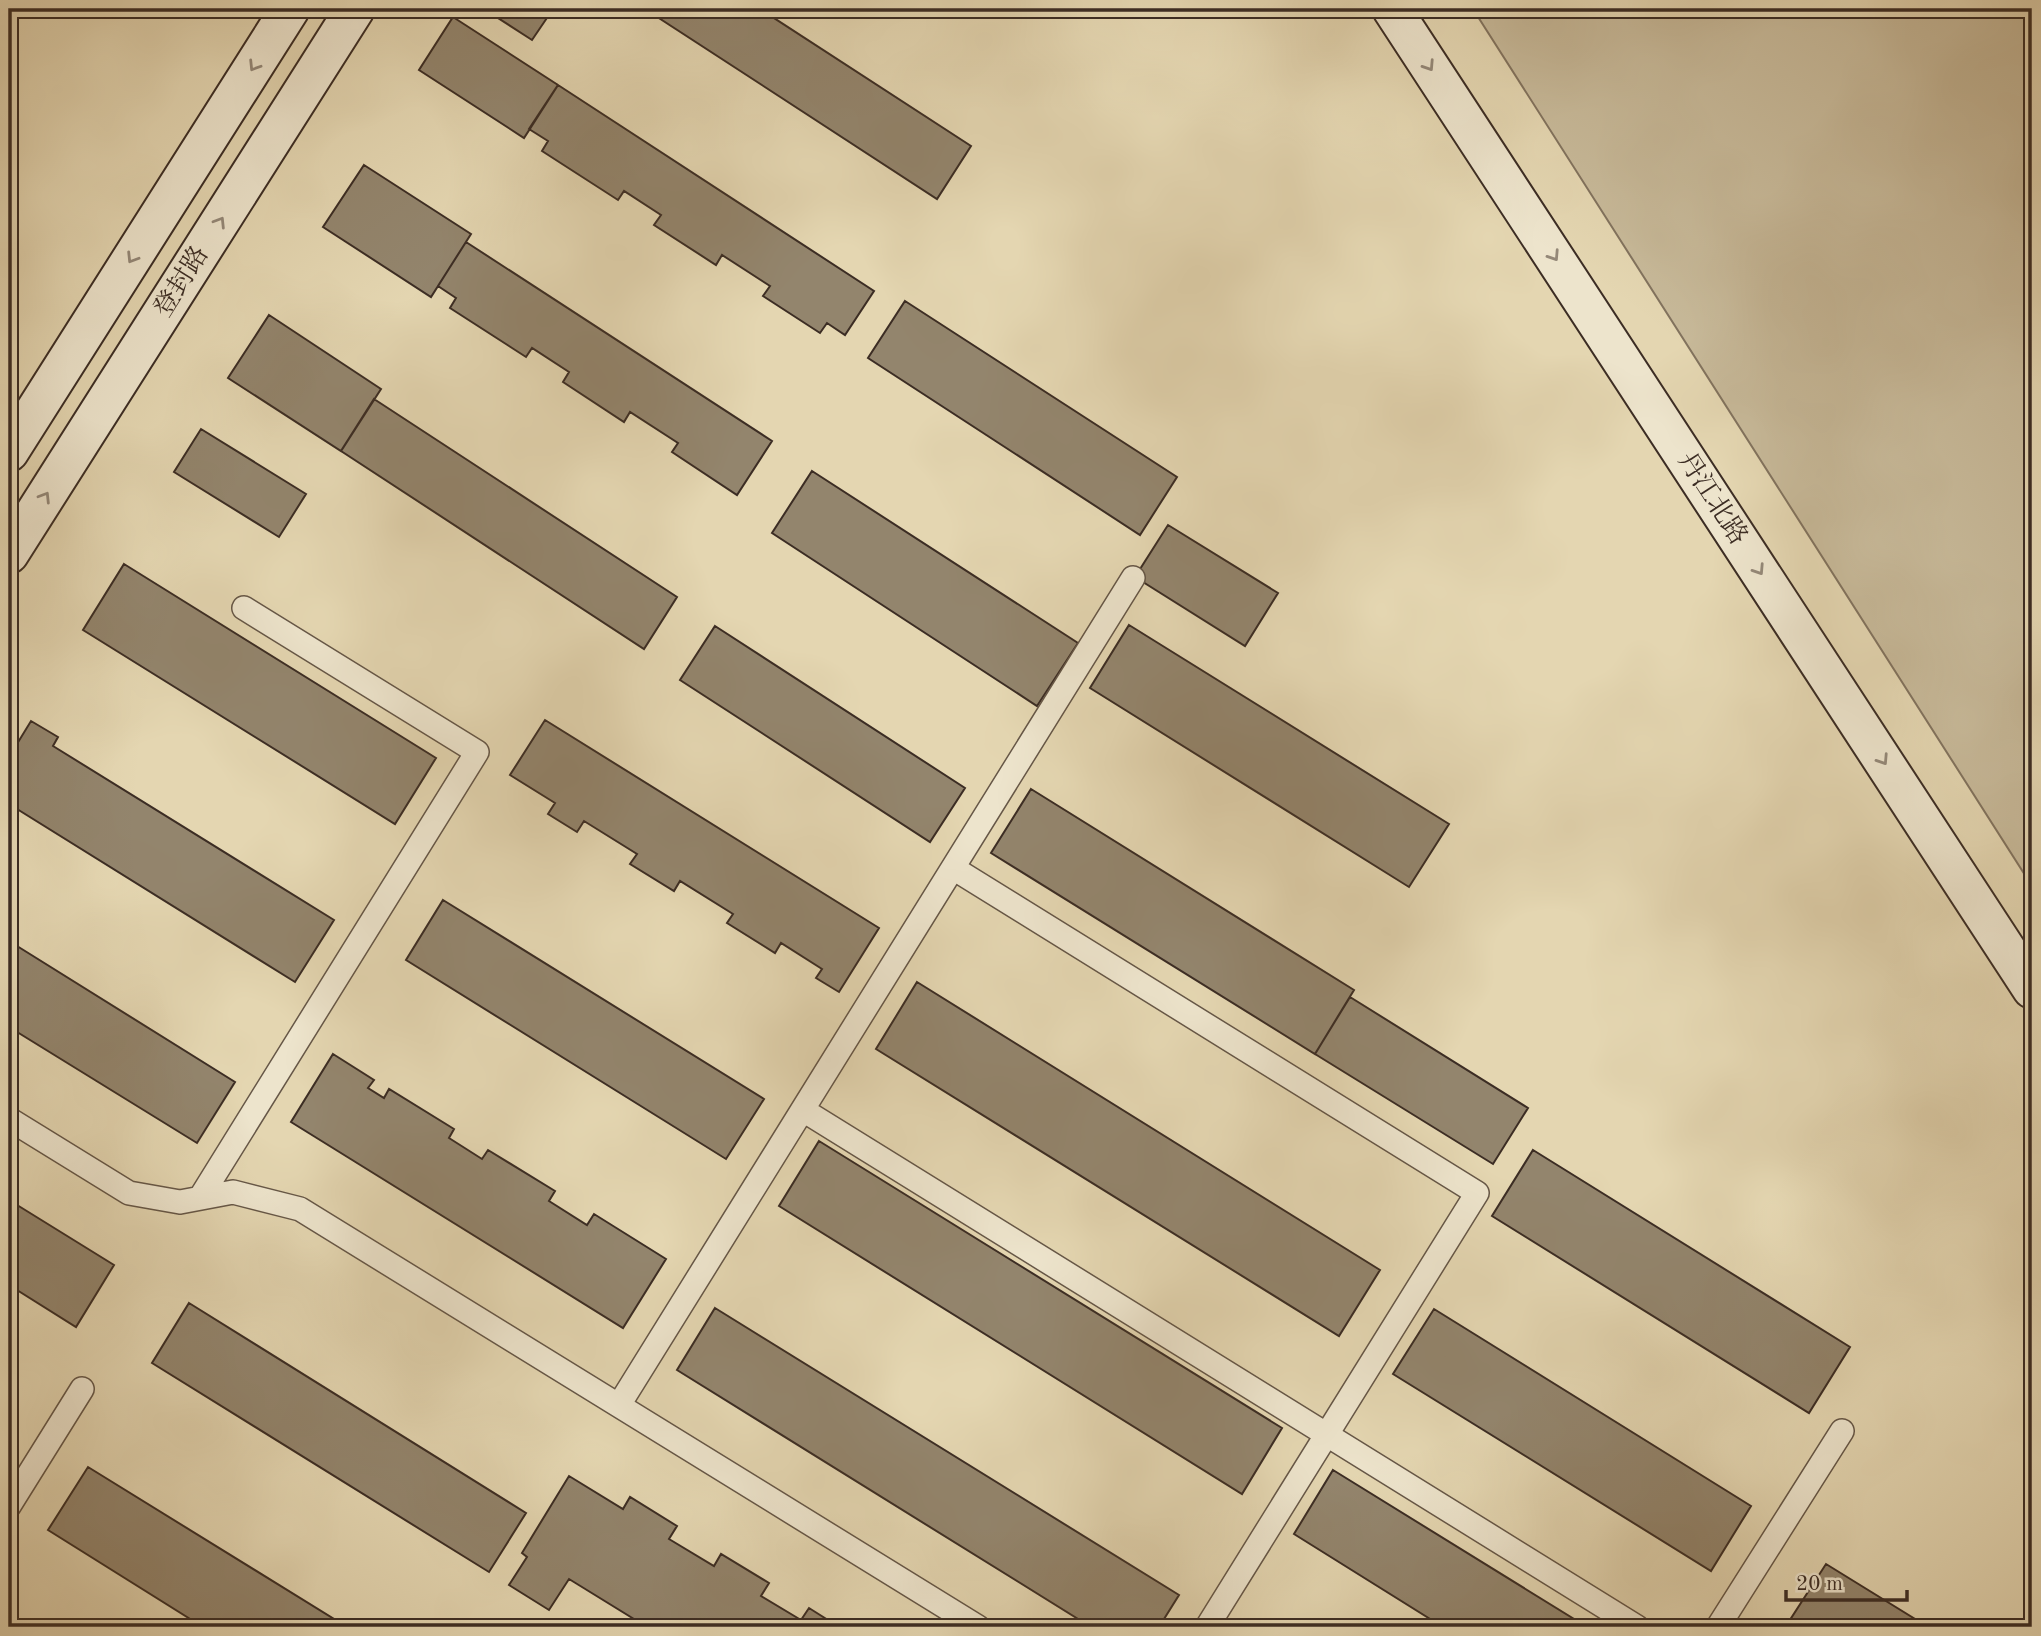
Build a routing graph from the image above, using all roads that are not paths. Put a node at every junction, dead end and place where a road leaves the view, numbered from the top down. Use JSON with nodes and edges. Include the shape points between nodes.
{"nodes":[{"id":1,"x":290,"y":9,"type":"edge"},
{"id":2,"x":355,"y":9,"type":"edge"},
{"id":3,"x":1392,"y":9,"type":"edge"},
{"id":4,"x":9,"y":452,"type":"edge"},
{"id":5,"x":9,"y":554,"type":"edge"},
{"id":6,"x":1133,"y":578,"type":"dead end"},
{"id":7,"x":244,"y":608,"type":"dead end"},
{"id":8,"x":953,"y":868,"type":"junction"},
{"id":9,"x":2032,"y":989,"type":"edge"},
{"id":10,"x":803,"y":1110,"type":"junction"},
{"id":11,"x":9,"y":1119,"type":"edge"},
{"id":12,"x":200,"y":1198,"type":"junction"},
{"id":13,"x":82,"y":1389,"type":"dead end"},
{"id":14,"x":619,"y":1405,"type":"junction"},
{"id":15,"x":1842,"y":1431,"type":"dead end"},
{"id":16,"x":1327,"y":1435,"type":"junction"},
{"id":17,"x":9,"y":1506,"type":"edge"},
{"id":18,"x":978,"y":1627,"type":"edge"},
{"id":19,"x":1207,"y":1627,"type":"edge"},
{"id":20,"x":1637,"y":1627,"type":"edge"},
{"id":21,"x":1718,"y":1627,"type":"edge"}],
"edges":[{"from":1,"to":4,"type":"main road","name":"登封路","one_way":true},
{"from":5,"to":2,"type":"main road","name":"登封路","one_way":true},
{"from":3,"to":9,"type":"main road","name":"丹江北路","one_way":true},
{"from":6,"to":8,"type":"lane"},
{"from":7,"to":12,"type":"lane","via":[[477,752]]},
{"from":8,"to":10,"type":"lane"},
{"from":8,"to":16,"type":"lane","via":[[1477,1193]]},
{"from":10,"to":14,"type":"lane"},
{"from":10,"to":16,"type":"lane"},
{"from":11,"to":12,"type":"lane","via":[[129,1193],[180,1202]]},
{"from":12,"to":14,"type":"lane","via":[[233,1192],[300,1209]]},
{"from":13,"to":17,"type":"lane"},
{"from":14,"to":18,"type":"lane"},
{"from":15,"to":21,"type":"lane"},
{"from":16,"to":19,"type":"lane"},
{"from":16,"to":20,"type":"lane"}]}
